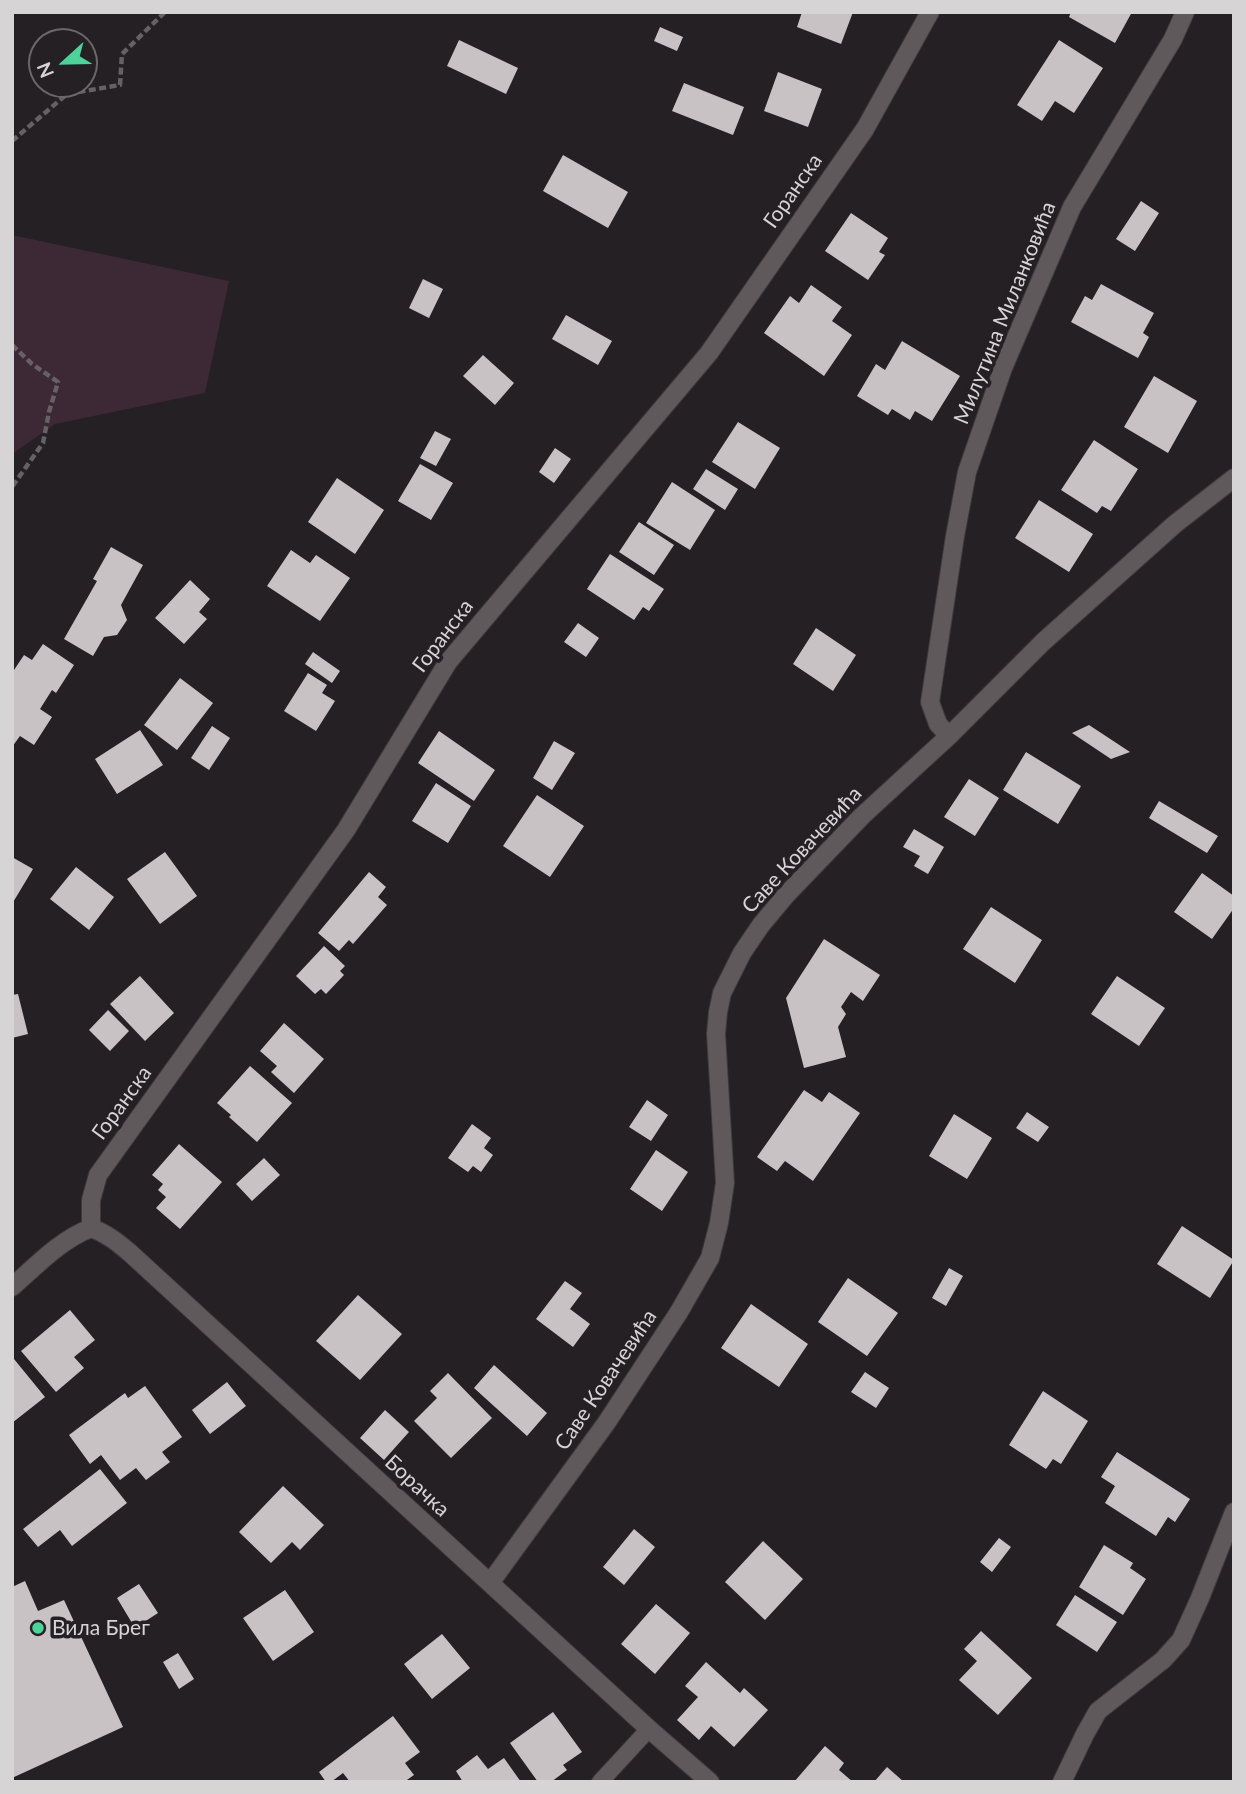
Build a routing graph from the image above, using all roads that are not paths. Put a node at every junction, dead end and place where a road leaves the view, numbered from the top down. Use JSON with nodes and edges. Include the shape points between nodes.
{"nodes":[{"id":1,"x":930,"y":12,"type":"edge"},
{"id":2,"x":1185,"y":12,"type":"edge"},
{"id":3,"x":1234,"y":478,"type":"edge"},
{"id":4,"x":949,"y":736,"type":"junction"},
{"id":5,"x":91,"y":1228,"type":"junction"},
{"id":6,"x":12,"y":1287,"type":"edge"},
{"id":7,"x":1234,"y":1512,"type":"edge"},
{"id":8,"x":490,"y":1583,"type":"junction"},
{"id":9,"x":649,"y":1729,"type":"junction"},
{"id":10,"x":600,"y":1782,"type":"edge"},
{"id":11,"x":710,"y":1782,"type":"edge"},
{"id":12,"x":1062,"y":1782,"type":"edge"}],
"edges":[{"from":1,"to":5,"type":"street","name":"Горанска","via":[[864,129],[709,353],[448,662],[346,830],[98,1175],[91,1200]]},
{"from":2,"to":4,"type":"street","name":"Милутина Миланковића","via":[[1072,207],[1003,368],[967,472],[930,702],[938,724]]},
{"from":3,"to":4,"type":"street","name":"Саве Ковачевића","via":[[1175,524],[1043,642]]},
{"from":4,"to":8,"type":"street","name":"Саве Ковачевића","via":[[862,816],[761,925],[743,953],[722,993],[718,1012],[725,1183],[709,1258],[607,1422]]},
{"from":5,"to":6,"type":"street","via":[[60,1246]]},
{"from":5,"to":8,"type":"street","name":"Борачка","via":[[129,1252]]},
{"from":7,"to":12,"type":"street","via":[[1181,1640],[1098,1711]]},
{"from":8,"to":9,"type":"street","name":"Борачка"},
{"from":9,"to":10,"type":"lane"},
{"from":9,"to":11,"type":"street","name":"Борачка"}]}
